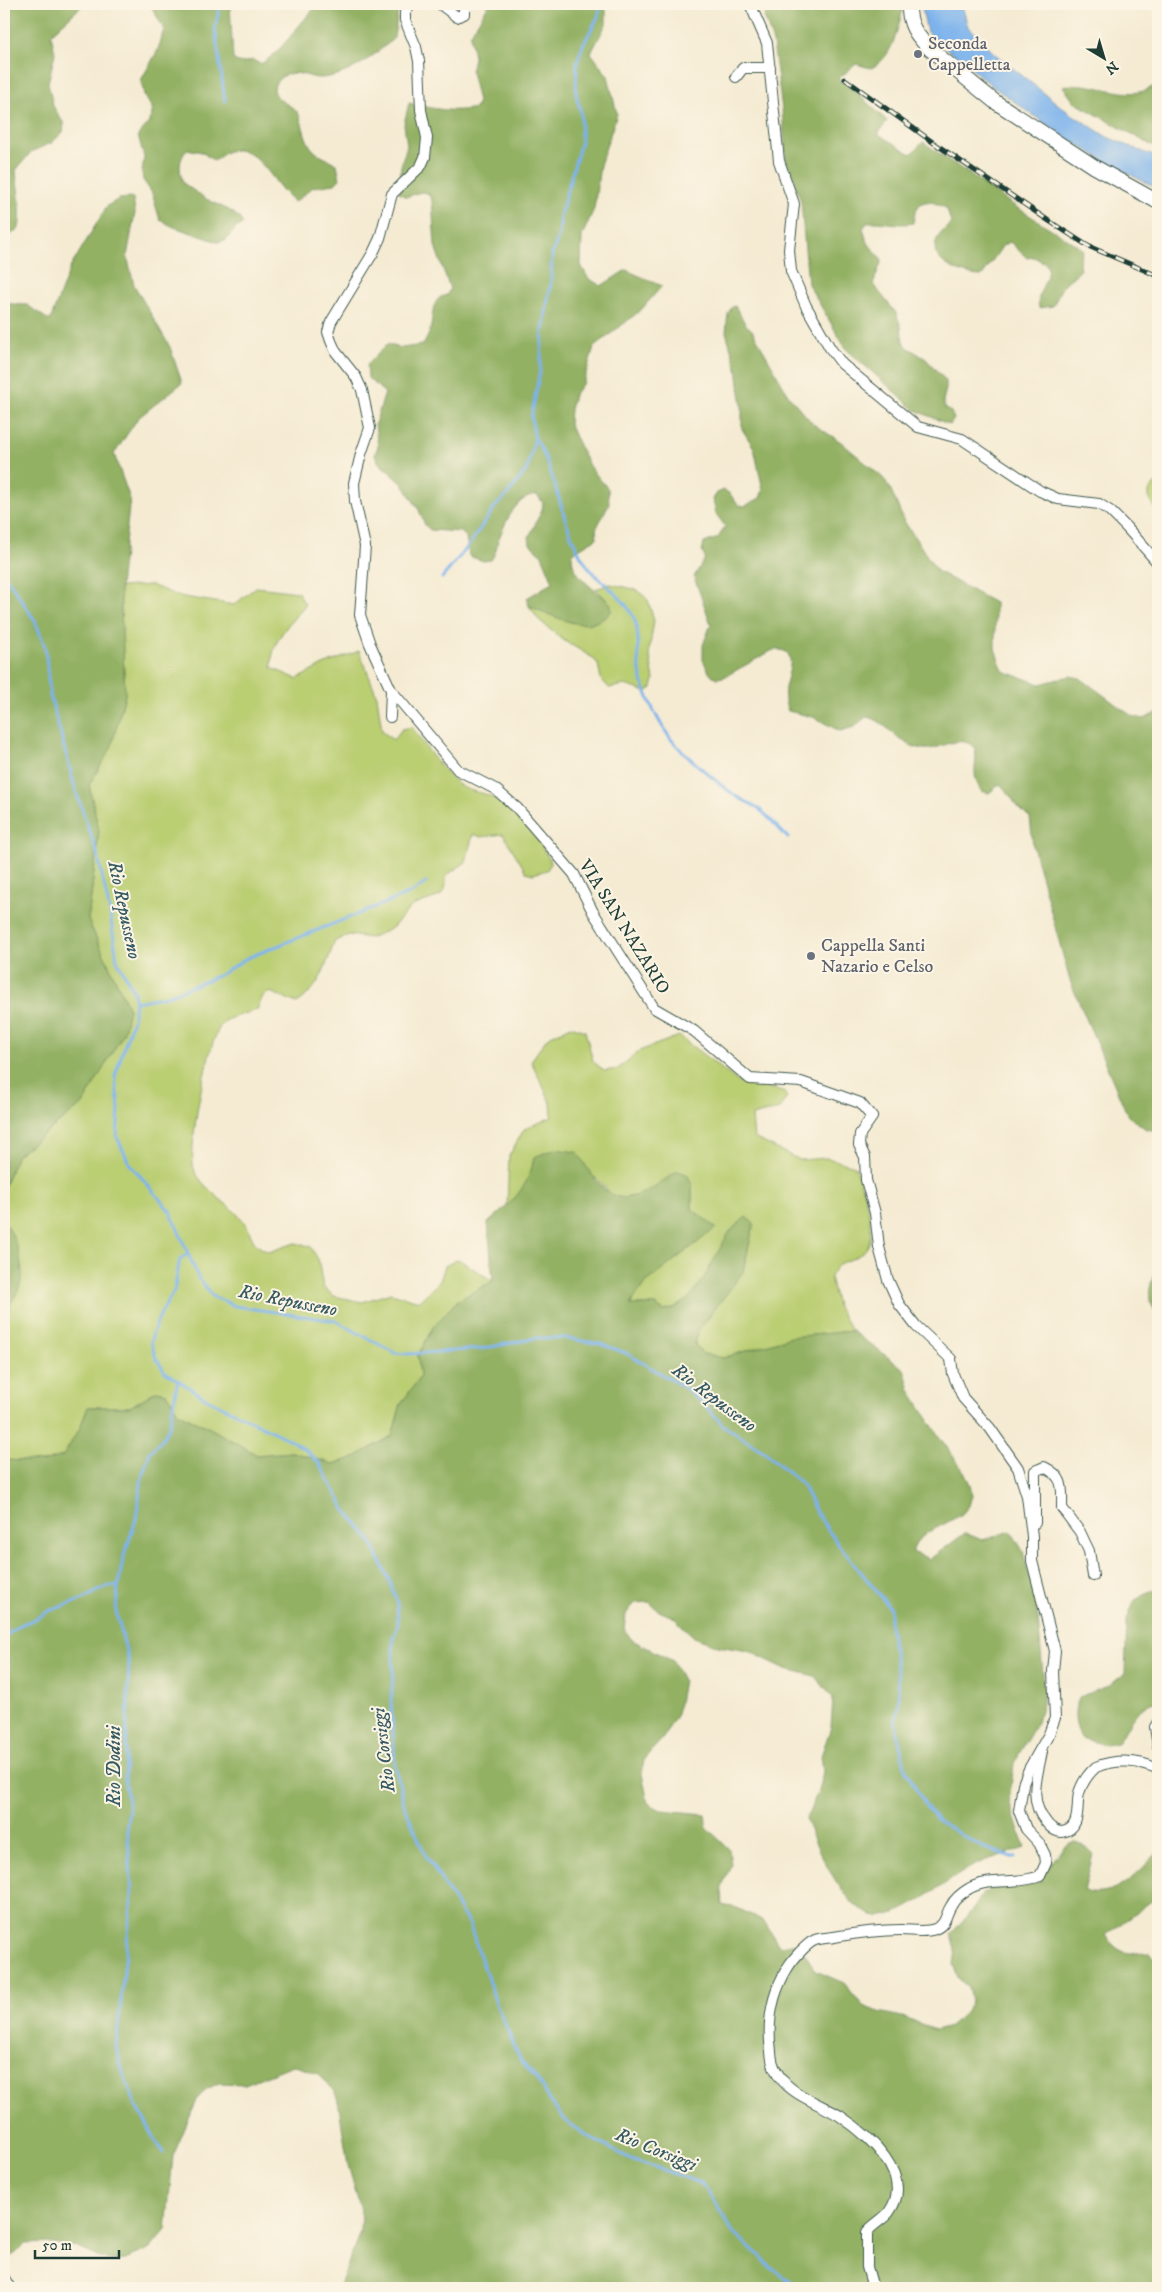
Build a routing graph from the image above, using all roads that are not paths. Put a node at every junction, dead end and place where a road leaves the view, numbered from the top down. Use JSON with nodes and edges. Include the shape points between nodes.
{"nodes":[{"id":1,"x":410,"y":4,"type":"edge"},
{"id":2,"x":440,"y":4,"type":"edge"},
{"id":3,"x":464,"y":4,"type":"edge"},
{"id":4,"x":750,"y":4,"type":"edge"},
{"id":5,"x":909,"y":4,"type":"edge"},
{"id":6,"x":770,"y":68,"type":"junction"},
{"id":7,"x":736,"y":77,"type":"dead end"},
{"id":8,"x":1158,"y":202,"type":"edge"},
{"id":9,"x":1158,"y":563,"type":"edge"},
{"id":10,"x":391,"y":690,"type":"junction"},
{"id":11,"x":390,"y":717,"type":"dead end"},
{"id":12,"x":1032,"y":1536,"type":"junction"},
{"id":13,"x":1093,"y":1576,"type":"dead end"},
{"id":14,"x":1158,"y":1722,"type":"edge"},
{"id":15,"x":1042,"y":1746,"type":"junction"},
{"id":16,"x":1158,"y":1746,"type":"edge"},
{"id":17,"x":1158,"y":1769,"type":"edge"},
{"id":18,"x":4,"y":2278,"type":"edge"},
{"id":19,"x":10,"y":2288,"type":"edge"},
{"id":20,"x":874,"y":2288,"type":"edge"}],
"edges":[{"from":1,"to":10,"type":"street","name":"VIA SAN NAZARIO","via":[[405,20],[419,61],[425,157],[421,166],[392,194],[380,238],[328,332],[336,352],[362,390],[370,428],[354,483],[354,501],[365,546],[360,615]]},
{"from":2,"to":3,"type":"street","via":[[456,17],[461,17]]},
{"from":4,"to":6,"type":"street","via":[[767,43]]},
{"from":5,"to":8,"type":"main road","via":[[908,17],[921,40],[994,101],[1095,167]]},
{"from":6,"to":7,"type":"street","via":[[743,68]]},
{"from":6,"to":9,"type":"street","via":[[779,161],[794,204],[789,250],[791,271],[806,306],[842,364],[918,427],[972,444],[1046,493],[1099,504],[1110,511]]},
{"from":10,"to":11,"type":"street"},
{"from":10,"to":12,"type":"street","name":"VIA SAN NAZARIO","via":[[458,770],[495,789],[517,808],[574,874],[593,912],[654,1008],[694,1031],[750,1079],[801,1082],[860,1103],[872,1117],[860,1134],[859,1145],[888,1280],[899,1304],[916,1326],[951,1359],[963,1398],[990,1428],[1018,1468],[1028,1496]]},
{"from":12,"to":13,"type":"street","via":[[1037,1517],[1035,1471],[1044,1467],[1055,1472],[1063,1486],[1062,1508],[1089,1551]]},
{"from":12,"to":15,"type":"street","name":"VIA SAN NAZARIO","via":[[1032,1561],[1055,1651],[1055,1718]]},
{"from":14,"to":16,"type":"street","via":[[1155,1727]]},
{"from":15,"to":17,"type":"street","via":[[1034,1797],[1036,1809],[1058,1832],[1064,1832],[1073,1824],[1077,1817],[1080,1790],[1096,1767],[1129,1762],[1148,1764]]},
{"from":15,"to":20,"type":"street","name":"VIA SAN NAZARIO","via":[[1028,1768],[1019,1811],[1045,1855],[1046,1862],[1040,1876],[1029,1881],[981,1884],[970,1888],[955,1898],[943,1925],[934,1929],[867,1931],[815,1940],[789,1965],[775,1996],[768,2029],[770,2059],[780,2078],[796,2092],[857,2129],[880,2150],[897,2181],[896,2196],[889,2213],[874,2222],[866,2232],[867,2267]]},
{"from":18,"to":19,"type":"street"}]}
